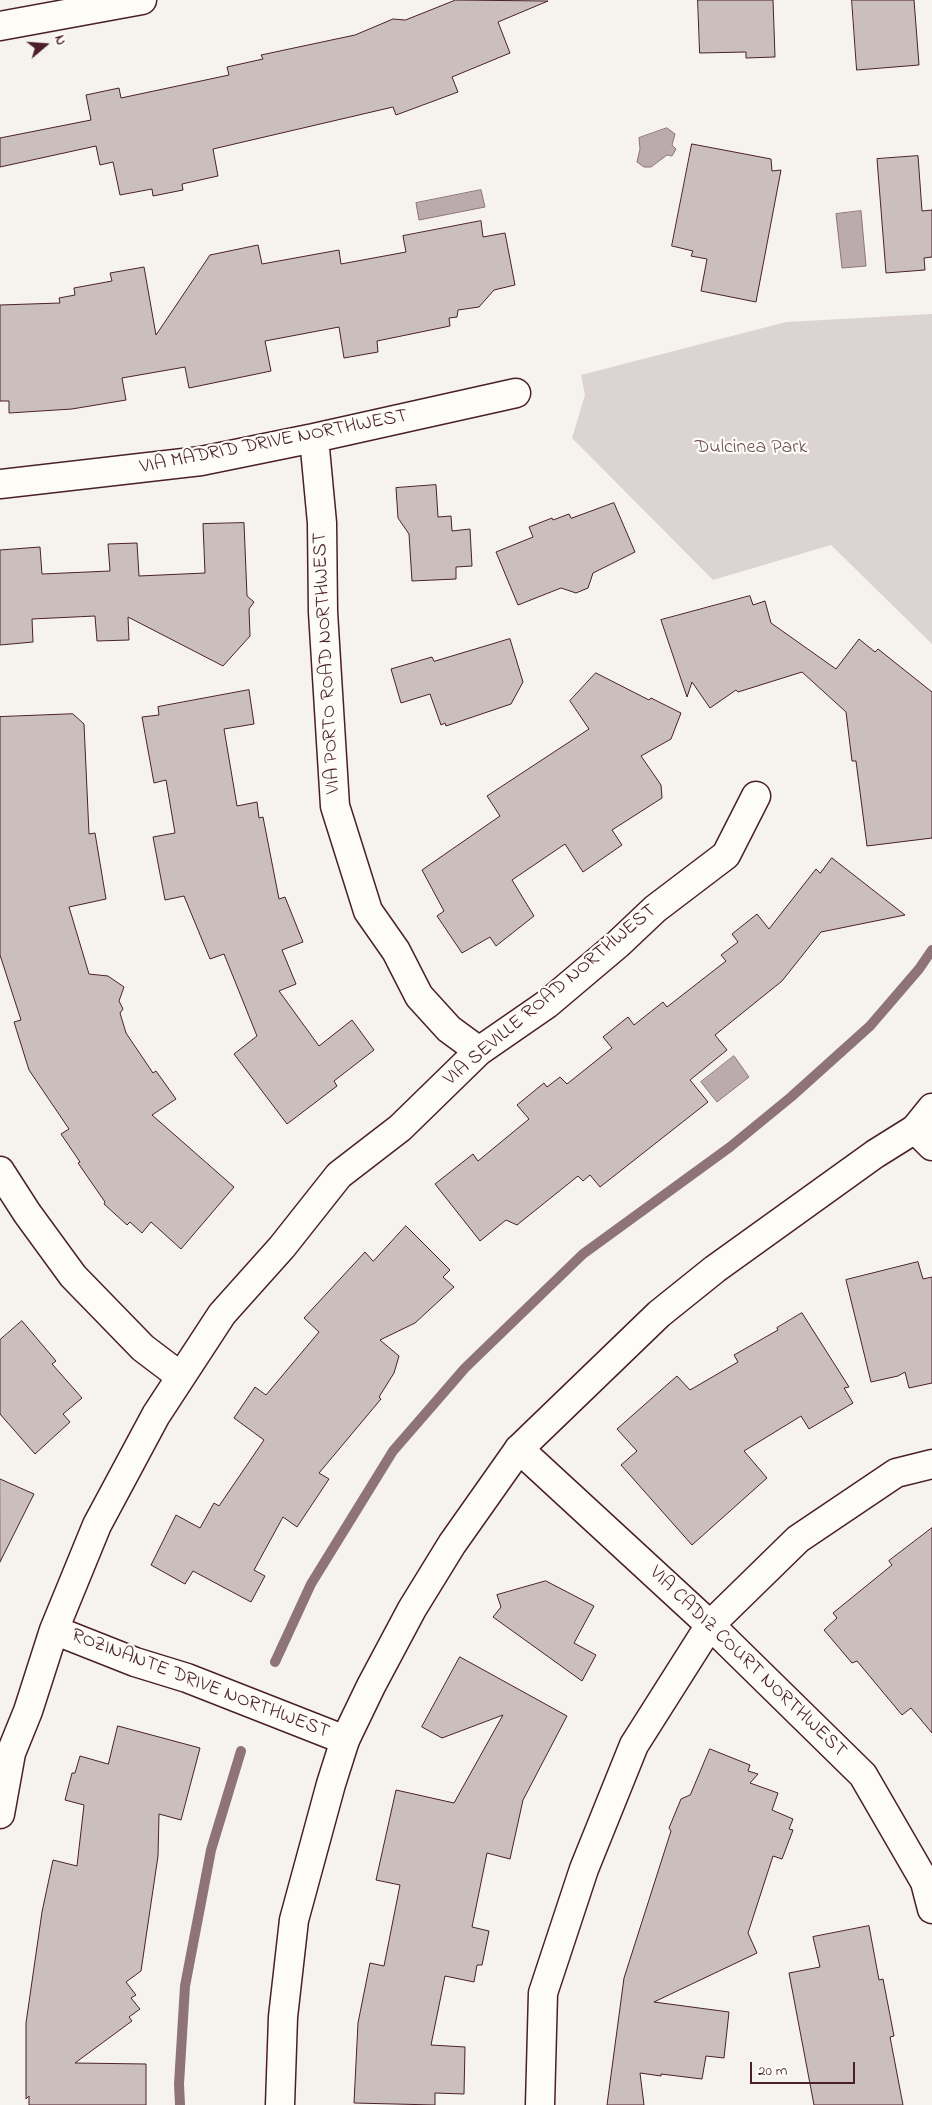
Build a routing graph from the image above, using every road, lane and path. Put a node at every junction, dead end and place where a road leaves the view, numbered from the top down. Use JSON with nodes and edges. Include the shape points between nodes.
{"nodes":[{"id":1,"x":142,"y":0,"type":"edge"},
{"id":2,"x":0,"y":26,"type":"edge"},
{"id":3,"x":516,"y":393,"type":"dead end"},
{"id":4,"x":314,"y":438,"type":"junction"},
{"id":5,"x":0,"y":484,"type":"edge"},
{"id":6,"x":756,"y":796,"type":"dead end"},
{"id":7,"x":479,"y":1051,"type":"junction"},
{"id":8,"x":926,"y":1128,"type":"edge"},
{"id":9,"x":0,"y":1171,"type":"edge"},
{"id":10,"x":180,"y":1376,"type":"junction"},
{"id":11,"x":519,"y":1449,"type":"junction"},
{"id":12,"x":932,"y":1464,"type":"edge"},
{"id":13,"x":710,"y":1625,"type":"junction"},
{"id":14,"x":54,"y":1630,"type":"junction"},
{"id":15,"x":345,"y":1740,"type":"junction"},
{"id":16,"x":1,"y":1810,"type":"edge"},
{"id":17,"x":932,"y":1909,"type":"edge"},
{"id":18,"x":280,"y":2105,"type":"edge"},
{"id":19,"x":540,"y":2105,"type":"edge"}],
"edges":[{"from":1,"to":2,"type":"street"},
{"from":3,"to":4,"type":"street","name":"VIA MADRID DRIVE NORTHWEST"},
{"from":4,"to":5,"type":"street","name":"VIA MADRID DRIVE NORTHWEST","via":[[201,461]]},
{"from":4,"to":7,"type":"street","name":"VIA PORTO ROAD NORTHWEST","via":[[322,523],[323,612],[336,806],[368,911],[420,996],[449,1029]]},
{"from":6,"to":7,"type":"street","name":"VIA SEVILLE ROAD NORTHWEST","via":[[726,855],[655,909],[547,1004]]},
{"from":7,"to":10,"type":"street","name":"VIA SEVILLE ROAD NORTHWEST","via":[[400,1128],[339,1176],[222,1314]]},
{"from":8,"to":11,"type":"street","via":[[859,1165],[673,1302]]},
{"from":9,"to":10,"type":"street","via":[[73,1276],[143,1348]]},
{"from":10,"to":14,"type":"street","name":"VIA SEVILLE ROAD NORTHWEST","via":[[97,1526]]},
{"from":11,"to":13,"type":"street","name":"VIA CADIZ COURT NORTHWEST"},
{"from":11,"to":15,"type":"street","via":[[452,1544],[412,1609]]},
{"from":12,"to":13,"type":"street","via":[[896,1473],[798,1540]]},
{"from":13,"to":17,"type":"street","name":"VIA CADIZ COURT NORTHWEST","via":[[863,1775],[925,1882]]},
{"from":13,"to":19,"type":"street","via":[[634,1745],[584,1869],[543,1994]]},
{"from":14,"to":15,"type":"street","name":"ROZINANTE DRIVE NORTHWEST"},
{"from":14,"to":16,"type":"street","name":"VIA SEVILLE ROAD NORTHWEST","via":[[11,1753]]},
{"from":15,"to":18,"type":"street","via":[[294,1920],[283,2017]]}]}
